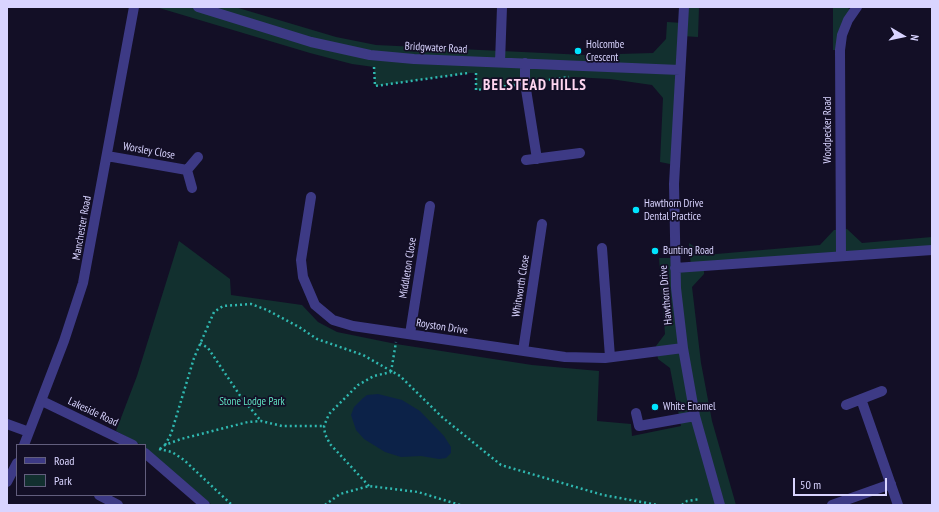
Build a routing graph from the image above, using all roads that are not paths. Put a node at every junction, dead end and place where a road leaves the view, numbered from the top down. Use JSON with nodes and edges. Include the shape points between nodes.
{"nodes":[{"id":1,"x":134,"y":7,"type":"edge"},
{"id":2,"x":198,"y":7,"type":"edge"},
{"id":3,"x":502,"y":7,"type":"edge"},
{"id":4,"x":684,"y":7,"type":"edge"},
{"id":5,"x":857,"y":7,"type":"edge"},
{"id":6,"x":500,"y":62,"type":"junction"},
{"id":7,"x":525,"y":63,"type":"junction"},
{"id":8,"x":680,"y":70,"type":"junction"},
{"id":9,"x":580,"y":153,"type":"dead end"},
{"id":10,"x":107,"y":156,"type":"junction"},
{"id":11,"x":198,"y":156,"type":"dead end"},
{"id":12,"x":537,"y":159,"type":"junction"},
{"id":13,"x":526,"y":160,"type":"dead end"},
{"id":14,"x":187,"y":170,"type":"junction"},
{"id":15,"x":192,"y":188,"type":"dead end"},
{"id":16,"x":311,"y":197,"type":"dead end"},
{"id":17,"x":430,"y":206,"type":"dead end"},
{"id":18,"x":542,"y":224,"type":"dead end"},
{"id":19,"x":602,"y":248,"type":"dead end"},
{"id":20,"x":932,"y":250,"type":"edge"},
{"id":21,"x":841,"y":256,"type":"junction"},
{"id":22,"x":675,"y":268,"type":"junction"},
{"id":23,"x":410,"y":334,"type":"junction"},
{"id":24,"x":683,"y":348,"type":"junction"},
{"id":25,"x":523,"y":351,"type":"junction"},
{"id":26,"x":610,"y":357,"type":"junction"},
{"id":27,"x":882,"y":391,"type":"dead end"},
{"id":28,"x":861,"y":399,"type":"junction"},
{"id":29,"x":42,"y":401,"type":"junction"},
{"id":30,"x":846,"y":405,"type":"dead end"},
{"id":31,"x":636,"y":413,"type":"dead end"},
{"id":32,"x":695,"y":416,"type":"junction"},
{"id":33,"x":7,"y":424,"type":"edge"},
{"id":34,"x":29,"y":432,"type":"junction"},
{"id":35,"x":24,"y":444,"type":"edge"},
{"id":36,"x":131,"y":444,"type":"edge"},
{"id":37,"x":146,"y":454,"type":"edge"},
{"id":38,"x":16,"y":465,"type":"edge"},
{"id":39,"x":7,"y":482,"type":"edge"},
{"id":40,"x":890,"y":484,"type":"junction"},
{"id":41,"x":102,"y":496,"type":"edge"},
{"id":42,"x":117,"y":502,"type":"edge"},
{"id":43,"x":205,"y":505,"type":"edge"},
{"id":44,"x":720,"y":505,"type":"edge"},
{"id":45,"x":832,"y":505,"type":"edge"},
{"id":46,"x":898,"y":505,"type":"edge"}],
"edges":[{"from":1,"to":10,"type":"street","name":"Manchester Road"},
{"from":2,"to":6,"type":"street","name":"Bridgwater Road","via":[[316,44],[370,55]]},
{"from":3,"to":6,"type":"street"},
{"from":4,"to":8,"type":"street","name":"Hawthorn Drive"},
{"from":5,"to":21,"type":"street","name":"Woodpecker Road","via":[[842,35],[840,50]]},
{"from":6,"to":7,"type":"street","name":"Bridgwater Road"},
{"from":7,"to":8,"type":"street","name":"Bridgwater Road"},
{"from":7,"to":12,"type":"street","via":[[525,83]]},
{"from":8,"to":22,"type":"street","name":"Hawthorn Drive","via":[[674,184]]},
{"from":9,"to":12,"type":"street"},
{"from":10,"to":14,"type":"street","name":"Worsley Close"},
{"from":10,"to":29,"type":"street","name":"Manchester Road","via":[[83,283]]},
{"from":11,"to":14,"type":"street","name":"Worsley Close"},
{"from":12,"to":13,"type":"street"},
{"from":14,"to":15,"type":"street","name":"Worsley Close"},
{"from":16,"to":23,"type":"street","name":"Royston Drive","via":[[301,268],[305,285],[315,305],[339,323]]},
{"from":17,"to":23,"type":"street","name":"Middleton Close"},
{"from":18,"to":25,"type":"street","name":"Whitworth Close"},
{"from":19,"to":26,"type":"street"},
{"from":20,"to":21,"type":"street"},
{"from":21,"to":22,"type":"street"},
{"from":22,"to":24,"type":"street","name":"Hawthorn Drive"},
{"from":23,"to":25,"type":"street","name":"Royston Drive"},
{"from":24,"to":26,"type":"street","name":"Royston Drive"},
{"from":24,"to":32,"type":"street","name":"Hawthorn Drive"},
{"from":25,"to":26,"type":"street","name":"Royston Drive","via":[[579,358]]},
{"from":27,"to":28,"type":"street"},
{"from":28,"to":30,"type":"street"},
{"from":28,"to":40,"type":"street"},
{"from":29,"to":34,"type":"street","name":"Manchester Road"},
{"from":29,"to":36,"type":"street","name":"Lakeside Road"},
{"from":31,"to":32,"type":"street","via":[[639,426]]},
{"from":32,"to":44,"type":"street","name":"Hawthorn Drive"},
{"from":33,"to":34,"type":"street"},
{"from":34,"to":35,"type":"street","name":"Manchester Road"},
{"from":37,"to":43,"type":"street"},
{"from":38,"to":39,"type":"street"},
{"from":40,"to":45,"type":"street"},
{"from":40,"to":46,"type":"street"},
{"from":41,"to":42,"type":"street"}]}
